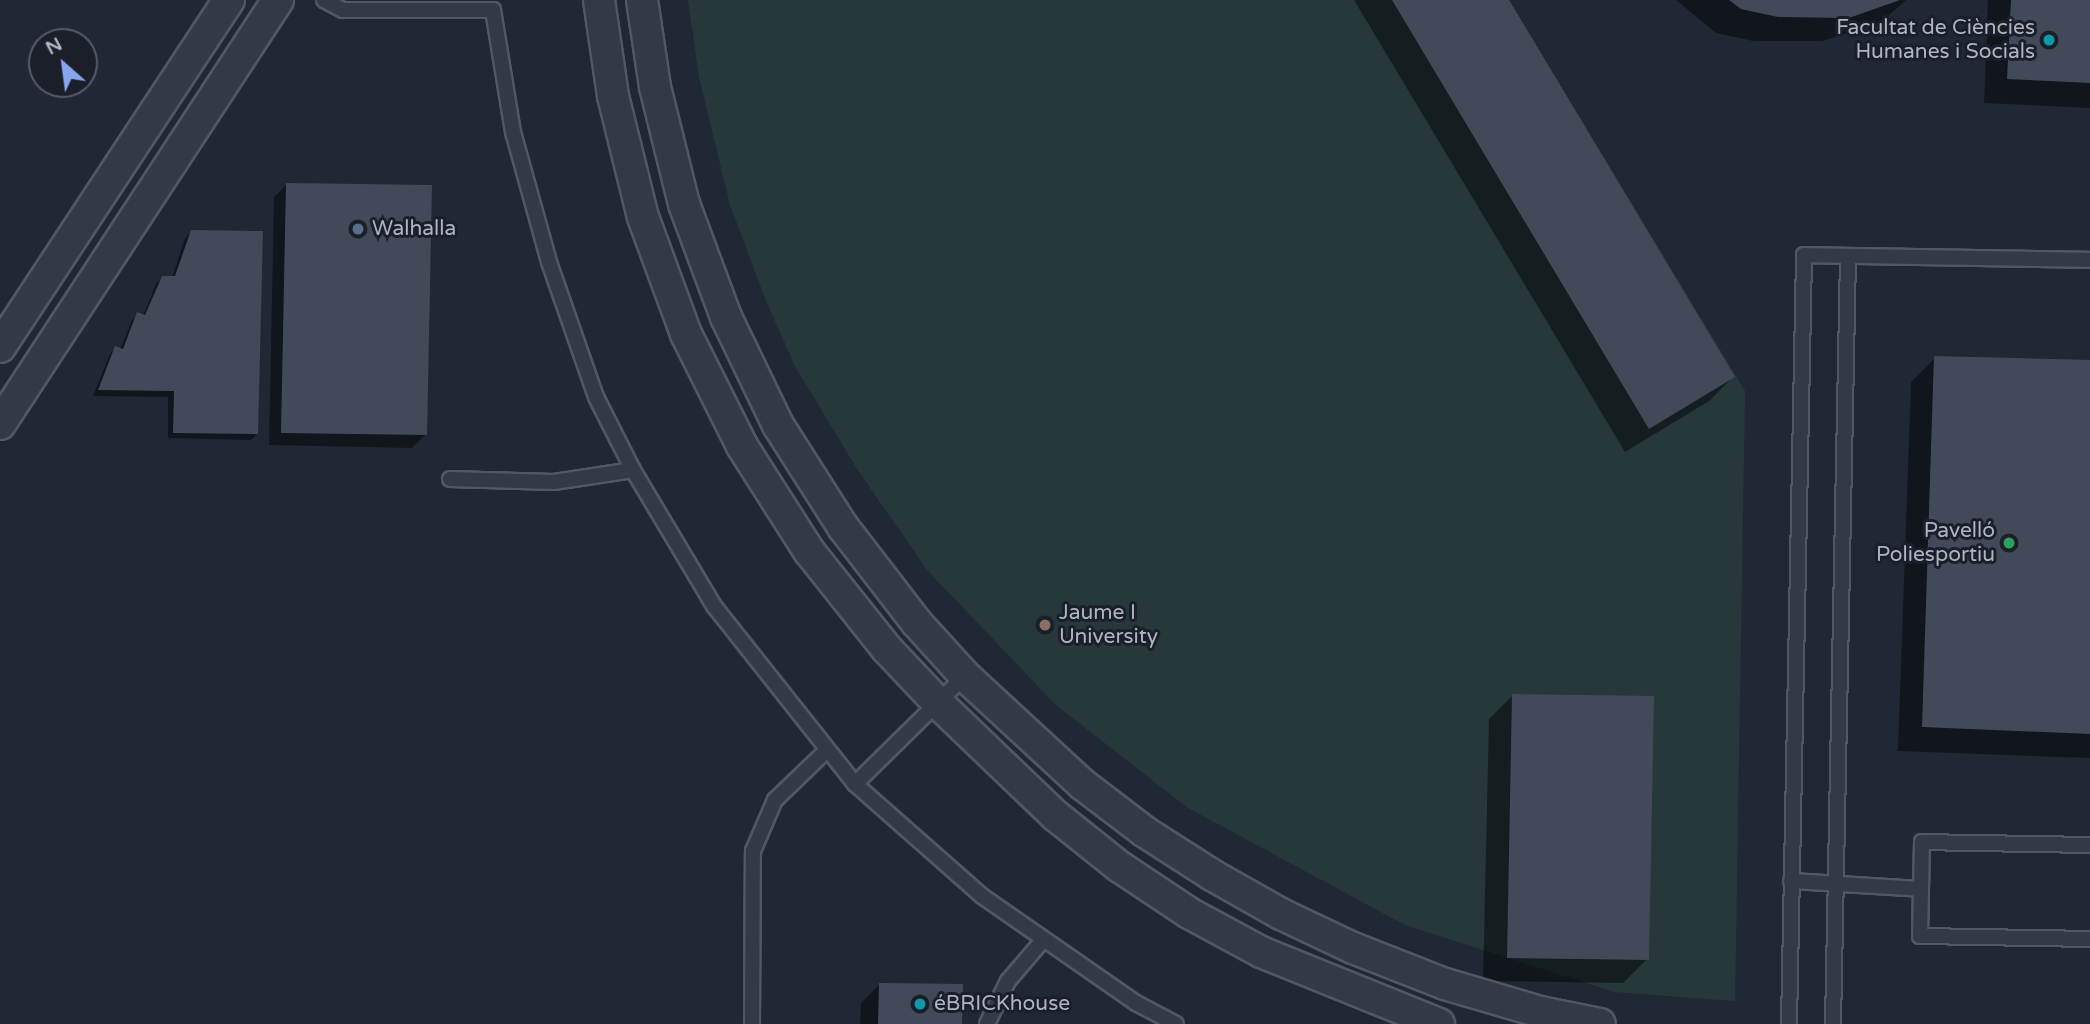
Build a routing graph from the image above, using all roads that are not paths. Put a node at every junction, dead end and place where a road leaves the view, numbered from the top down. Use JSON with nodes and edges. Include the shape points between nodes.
{"nodes":[{"id":1,"x":229,"y":0,"type":"edge"},
{"id":2,"x":278,"y":0,"type":"edge"},
{"id":3,"x":324,"y":0,"type":"edge"},
{"id":4,"x":599,"y":0,"type":"edge"},
{"id":5,"x":642,"y":0,"type":"edge"},
{"id":6,"x":1848,"y":256,"type":"junction"},
{"id":7,"x":2090,"y":260,"type":"edge"},
{"id":8,"x":0,"y":347,"type":"edge"},
{"id":9,"x":0,"y":424,"type":"edge"},
{"id":10,"x":633,"y":470,"type":"junction"},
{"id":11,"x":450,"y":479,"type":"dead end"},
{"id":12,"x":965,"y":676,"type":"junction"},
{"id":13,"x":937,"y":703,"type":"junction"},
{"id":14,"x":827,"y":750,"type":"junction"},
{"id":15,"x":855,"y":784,"type":"junction"},
{"id":16,"x":2090,"y":845,"type":"edge"},
{"id":17,"x":1791,"y":881,"type":"junction"},
{"id":18,"x":1836,"y":883,"type":"junction"},
{"id":19,"x":1921,"y":889,"type":"junction"},
{"id":20,"x":1044,"y":939,"type":"junction"},
{"id":21,"x":2090,"y":939,"type":"edge"},
{"id":22,"x":752,"y":1024,"type":"edge"},
{"id":23,"x":987,"y":1024,"type":"edge"},
{"id":24,"x":1176,"y":1024,"type":"edge"},
{"id":25,"x":1439,"y":1024,"type":"edge"},
{"id":26,"x":1600,"y":1024,"type":"edge"},
{"id":27,"x":1789,"y":1024,"type":"edge"},
{"id":28,"x":1833,"y":1024,"type":"edge"}],
"edges":[{"from":1,"to":8,"type":"street"},
{"from":2,"to":9,"type":"street"},
{"from":3,"to":10,"type":"lane","via":[[343,10],[494,10],[513,132],[549,262],[596,397]]},
{"from":4,"to":13,"type":"street","via":[[613,96],[643,217],[686,334],[741,446],[808,551]]},
{"from":5,"to":12,"type":"street","via":[[655,87],[684,204],[726,317],[778,425],[843,527]]},
{"from":6,"to":7,"type":"lane"},
{"from":6,"to":17,"type":"lane","via":[[1804,255]]},
{"from":6,"to":18,"type":"lane"},
{"from":10,"to":11,"type":"lane","via":[[554,482]]},
{"from":10,"to":14,"type":"lane","via":[[714,606]]},
{"from":12,"to":13,"type":"lane"},
{"from":12,"to":26,"type":"street","via":[[1082,783],[1145,832],[1281,914],[1445,984]]},
{"from":13,"to":15,"type":"lane"},
{"from":13,"to":25,"type":"street","via":[[1056,816],[1189,913],[1261,952]]},
{"from":14,"to":15,"type":"lane"},
{"from":14,"to":22,"type":"lane","via":[[775,800],[753,851]]},
{"from":15,"to":20,"type":"lane","via":[[982,896]]},
{"from":16,"to":19,"type":"lane","via":[[1922,842]]},
{"from":17,"to":18,"type":"lane"},
{"from":17,"to":27,"type":"lane"},
{"from":18,"to":19,"type":"lane"},
{"from":18,"to":28,"type":"lane"},
{"from":19,"to":21,"type":"lane","via":[[1920,936]]},
{"from":20,"to":23,"type":"lane","via":[[1008,981]]},
{"from":20,"to":24,"type":"lane","via":[[1136,1003]]}]}
